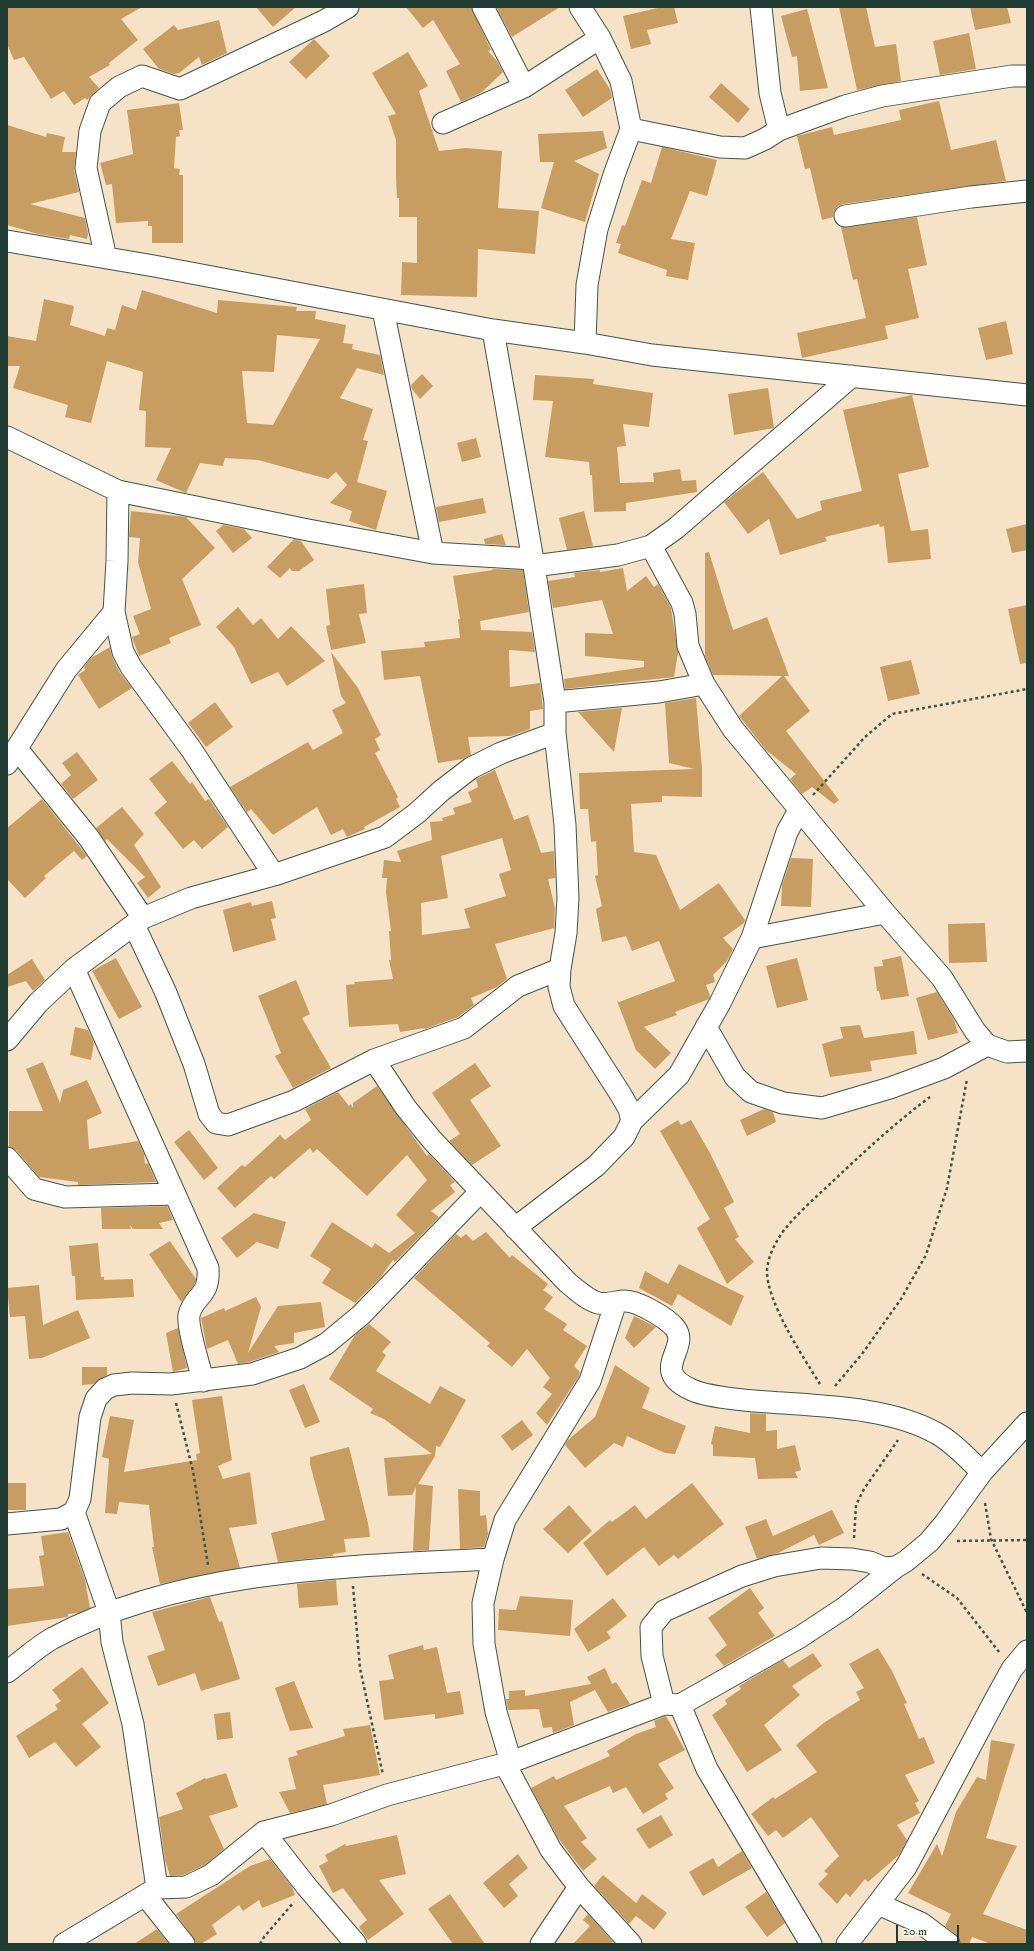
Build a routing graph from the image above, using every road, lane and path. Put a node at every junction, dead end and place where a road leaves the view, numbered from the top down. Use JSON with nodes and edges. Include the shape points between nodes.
{"nodes":[{"id":1,"x":348,"y":7,"type":"edge"},
{"id":2,"x":483,"y":7,"type":"edge"},
{"id":3,"x":580,"y":7,"type":"edge"},
{"id":4,"x":761,"y":7,"type":"edge"},
{"id":5,"x":600,"y":38,"type":"junction"},
{"id":6,"x":1027,"y":76,"type":"edge"},
{"id":7,"x":524,"y":88,"type":"junction"},
{"id":8,"x":443,"y":123,"type":"dead end"},
{"id":9,"x":632,"y":129,"type":"junction"},
{"id":10,"x":779,"y":130,"type":"junction"},
{"id":11,"x":1027,"y":191,"type":"edge"},
{"id":12,"x":845,"y":216,"type":"dead end"},
{"id":13,"x":7,"y":240,"type":"edge"},
{"id":14,"x":106,"y":258,"type":"junction"},
{"id":15,"x":383,"y":310,"type":"junction"},
{"id":16,"x":493,"y":330,"type":"junction"},
{"id":17,"x":585,"y":343,"type":"junction"},
{"id":18,"x":852,"y":376,"type":"junction"},
{"id":19,"x":1027,"y":395,"type":"edge"},
{"id":20,"x":7,"y":438,"type":"edge"},
{"id":21,"x":118,"y":491,"type":"junction"},
{"id":22,"x":651,"y":546,"type":"junction"},
{"id":23,"x":433,"y":554,"type":"junction"},
{"id":24,"x":534,"y":562,"type":"junction"},
{"id":25,"x":114,"y":612,"type":"junction"},
{"id":26,"x":704,"y":684,"type":"junction"},
{"id":27,"x":1027,"y":689,"type":"edge"},
{"id":28,"x":554,"y":702,"type":"junction"},
{"id":29,"x":555,"y":733,"type":"junction"},
{"id":30,"x":12,"y":756,"type":"edge"},
{"id":31,"x":799,"y":810,"type":"junction"},
{"id":32,"x":274,"y":875,"type":"junction"},
{"id":33,"x":885,"y":913,"type":"junction"},
{"id":34,"x":139,"y":922,"type":"junction"},
{"id":35,"x":752,"y":938,"type":"junction"},
{"id":36,"x":74,"y":969,"type":"junction"},
{"id":37,"x":560,"y":969,"type":"junction"},
{"id":38,"x":706,"y":1027,"type":"junction"},
{"id":39,"x":7,"y":1040,"type":"edge"},
{"id":40,"x":979,"y":1049,"type":"junction"},
{"id":41,"x":1027,"y":1051,"type":"edge"},
{"id":42,"x":374,"y":1060,"type":"junction"},
{"id":43,"x":930,"y":1096,"type":"dead end"},
{"id":44,"x":632,"y":1121,"type":"junction"},
{"id":45,"x":7,"y":1158,"type":"edge"},
{"id":46,"x":481,"y":1191,"type":"junction"},
{"id":47,"x":174,"y":1194,"type":"junction"},
{"id":48,"x":515,"y":1228,"type":"junction"},
{"id":49,"x":616,"y":1302,"type":"junction"},
{"id":50,"x":203,"y":1381,"type":"junction"},
{"id":51,"x":170,"y":1384,"type":"junction"},
{"id":52,"x":823,"y":1400,"type":"junction"},
{"id":53,"x":906,"y":1419,"type":"junction"},
{"id":54,"x":1027,"y":1423,"type":"edge"},
{"id":55,"x":982,"y":1472,"type":"junction"},
{"id":56,"x":74,"y":1512,"type":"junction"},
{"id":57,"x":7,"y":1524,"type":"edge"},
{"id":58,"x":991,"y":1540,"type":"junction"},
{"id":59,"x":1027,"y":1540,"type":"edge"},
{"id":60,"x":929,"y":1542,"type":"junction"},
{"id":61,"x":493,"y":1559,"type":"junction"},
{"id":62,"x":852,"y":1559,"type":"junction"},
{"id":63,"x":901,"y":1564,"type":"junction"},
{"id":64,"x":351,"y":1566,"type":"junction"},
{"id":65,"x":211,"y":1584,"type":"junction"},
{"id":66,"x":110,"y":1612,"type":"junction"},
{"id":67,"x":1027,"y":1613,"type":"edge"},
{"id":68,"x":1027,"y":1651,"type":"edge"},
{"id":69,"x":1012,"y":1670,"type":"junction"},
{"id":70,"x":7,"y":1672,"type":"edge"},
{"id":71,"x":672,"y":1705,"type":"junction"},
{"id":72,"x":508,"y":1763,"type":"junction"},
{"id":73,"x":387,"y":1795,"type":"junction"},
{"id":74,"x":264,"y":1832,"type":"junction"},
{"id":75,"x":307,"y":1887,"type":"junction"},
{"id":76,"x":579,"y":1888,"type":"junction"},
{"id":77,"x":151,"y":1891,"type":"junction"},
{"id":78,"x":878,"y":1904,"type":"junction"},
{"id":79,"x":64,"y":1944,"type":"edge"},
{"id":80,"x":184,"y":1944,"type":"edge"},
{"id":81,"x":260,"y":1944,"type":"edge"},
{"id":82,"x":356,"y":1944,"type":"edge"},
{"id":83,"x":541,"y":1944,"type":"edge"},
{"id":84,"x":631,"y":1944,"type":"edge"},
{"id":85,"x":811,"y":1944,"type":"edge"},
{"id":86,"x":847,"y":1944,"type":"edge"},
{"id":87,"x":949,"y":1944,"type":"edge"}],
"edges":[{"from":1,"to":14,"type":"street","via":[[324,21],[180,89],[142,76],[119,87],[100,103],[90,131],[86,168]]},
{"from":2,"to":7,"type":"street"},
{"from":3,"to":5,"type":"street"},
{"from":4,"to":10,"type":"street","via":[[770,93]]},
{"from":5,"to":7,"type":"street"},
{"from":5,"to":9,"type":"street","via":[[621,81]]},
{"from":6,"to":10,"type":"street","via":[[1012,76],[882,96],[845,106]]},
{"from":7,"to":8,"type":"street"},
{"from":9,"to":10,"type":"street","via":[[720,147],[738,148],[745,148]]},
{"from":9,"to":17,"type":"street","via":[[614,175],[598,229],[587,285]]},
{"from":11,"to":12,"type":"street"},
{"from":13,"to":14,"type":"street"},
{"from":14,"to":15,"type":"street"},
{"from":15,"to":16,"type":"street"},
{"from":15,"to":23,"type":"street"},
{"from":16,"to":17,"type":"street"},
{"from":16,"to":24,"type":"street"},
{"from":17,"to":18,"type":"street","via":[[652,355]]},
{"from":18,"to":19,"type":"street"},
{"from":18,"to":22,"type":"street"},
{"from":20,"to":21,"type":"street"},
{"from":21,"to":23,"type":"street"},
{"from":21,"to":25,"type":"street"},
{"from":22,"to":24,"type":"street","via":[[618,555]]},
{"from":22,"to":26,"type":"street","via":[[682,603],[688,646]]},
{"from":23,"to":24,"type":"street"},
{"from":24,"to":28,"type":"street"},
{"from":25,"to":30,"type":"street","via":[[66,670]]},
{"from":25,"to":32,"type":"street","via":[[123,652],[131,667],[191,749]]},
{"from":26,"to":28,"type":"street","via":[[659,692]]},
{"from":26,"to":31,"type":"street","via":[[732,730]]},
{"from":27,"to":31,"type":"path","via":[[892,714],[865,737]]},
{"from":28,"to":29,"type":"street"},
{"from":29,"to":32,"type":"street","via":[[501,753],[471,768],[385,837]]},
{"from":29,"to":37,"type":"street","via":[[565,825],[568,898]]},
{"from":30,"to":34,"type":"street","via":[[89,838]]},
{"from":31,"to":33,"type":"street"},
{"from":31,"to":35,"type":"street","via":[[787,832]]},
{"from":32,"to":34,"type":"street","via":[[191,898]]},
{"from":33,"to":35,"type":"street"},
{"from":33,"to":40,"type":"street","via":[[942,978],[975,1031]]},
{"from":34,"to":36,"type":"street"},
{"from":34,"to":42,"type":"street","via":[[194,1064],[209,1114],[216,1123],[228,1125],[294,1101]]},
{"from":35,"to":38,"type":"street"},
{"from":36,"to":39,"type":"street","via":[[38,1003]]},
{"from":36,"to":47,"type":"street"},
{"from":37,"to":42,"type":"street","via":[[518,986],[464,1028]]},
{"from":37,"to":44,"type":"street","via":[[559,987],[564,1006],[621,1095]]},
{"from":38,"to":40,"type":"street","via":[[735,1077],[751,1092],[783,1103],[822,1108],[944,1068]]},
{"from":38,"to":44,"type":"street","via":[[679,1075]]},
{"from":40,"to":41,"type":"street"},
{"from":40,"to":52,"type":"path","via":[[947,1188],[926,1255],[901,1300],[862,1354]]},
{"from":42,"to":46,"type":"street","via":[[432,1140]]},
{"from":43,"to":52,"type":"path","via":[[898,1120],[815,1198],[780,1235],[770,1254],[767,1270],[769,1286],[781,1318]]},
{"from":44,"to":48,"type":"street","via":[[624,1137],[596,1166]]},
{"from":45,"to":47,"type":"street","via":[[34,1189],[65,1198]]},
{"from":46,"to":48,"type":"street"},
{"from":46,"to":50,"type":"street","via":[[361,1315],[326,1344],[300,1358],[252,1374]]},
{"from":47,"to":50,"type":"street","via":[[208,1268],[209,1281],[206,1289],[189,1315]]},
{"from":48,"to":49,"type":"street","via":[[568,1283],[585,1296],[599,1304]]},
{"from":49,"to":52,"type":"street","via":[[627,1301],[643,1306],[674,1327],[678,1341],[670,1363],[671,1371],[675,1380],[690,1390],[755,1401]]},
{"from":49,"to":61,"type":"street","via":[[590,1380],[505,1520]]},
{"from":50,"to":51,"type":"street"},
{"from":51,"to":56,"type":"street","via":[[114,1385],[105,1389],[96,1399],[90,1417],[80,1499]]},
{"from":51,"to":65,"type":"path","via":[[193,1472]]},
{"from":52,"to":53,"type":"street"},
{"from":53,"to":55,"type":"street","via":[[937,1433],[962,1452]]},
{"from":53,"to":62,"type":"path","via":[[897,1443],[864,1489],[856,1505]]},
{"from":54,"to":55,"type":"street"},
{"from":55,"to":58,"type":"path"},
{"from":55,"to":60,"type":"street"},
{"from":56,"to":57,"type":"street","via":[[61,1519]]},
{"from":56,"to":66,"type":"street"},
{"from":58,"to":59,"type":"path"},
{"from":58,"to":60,"type":"path"},
{"from":58,"to":67,"type":"path"},
{"from":60,"to":63,"type":"street"},
{"from":61,"to":64,"type":"street"},
{"from":61,"to":72,"type":"street","via":[[483,1603],[484,1644]]},
{"from":62,"to":63,"type":"street","via":[[884,1568]]},
{"from":62,"to":71,"type":"street","via":[[821,1558],[774,1566],[742,1576],[664,1611],[651,1627],[652,1656]]},
{"from":63,"to":69,"type":"path","via":[[958,1598]]},
{"from":63,"to":71,"type":"street","via":[[844,1608],[800,1637]]},
{"from":64,"to":65,"type":"street"},
{"from":64,"to":73,"type":"path","via":[[360,1668]]},
{"from":65,"to":66,"type":"street"},
{"from":66,"to":70,"type":"street","via":[[52,1639]]},
{"from":66,"to":77,"type":"street","via":[[112,1642],[133,1724]]},
{"from":68,"to":69,"type":"street"},
{"from":69,"to":78,"type":"street","via":[[906,1866]]},
{"from":71,"to":72,"type":"street"},
{"from":71,"to":85,"type":"street"},
{"from":72,"to":73,"type":"street"},
{"from":72,"to":76,"type":"street","via":[[551,1850]]},
{"from":73,"to":74,"type":"street","via":[[331,1815]]},
{"from":74,"to":75,"type":"street"},
{"from":74,"to":77,"type":"street","via":[[211,1875],[186,1887]]},
{"from":75,"to":81,"type":"path"},
{"from":75,"to":82,"type":"street"},
{"from":76,"to":83,"type":"street"},
{"from":76,"to":84,"type":"street"},
{"from":77,"to":79,"type":"street"},
{"from":77,"to":80,"type":"street"},
{"from":78,"to":86,"type":"street"},
{"from":78,"to":87,"type":"street","via":[[921,1923]]}]}
